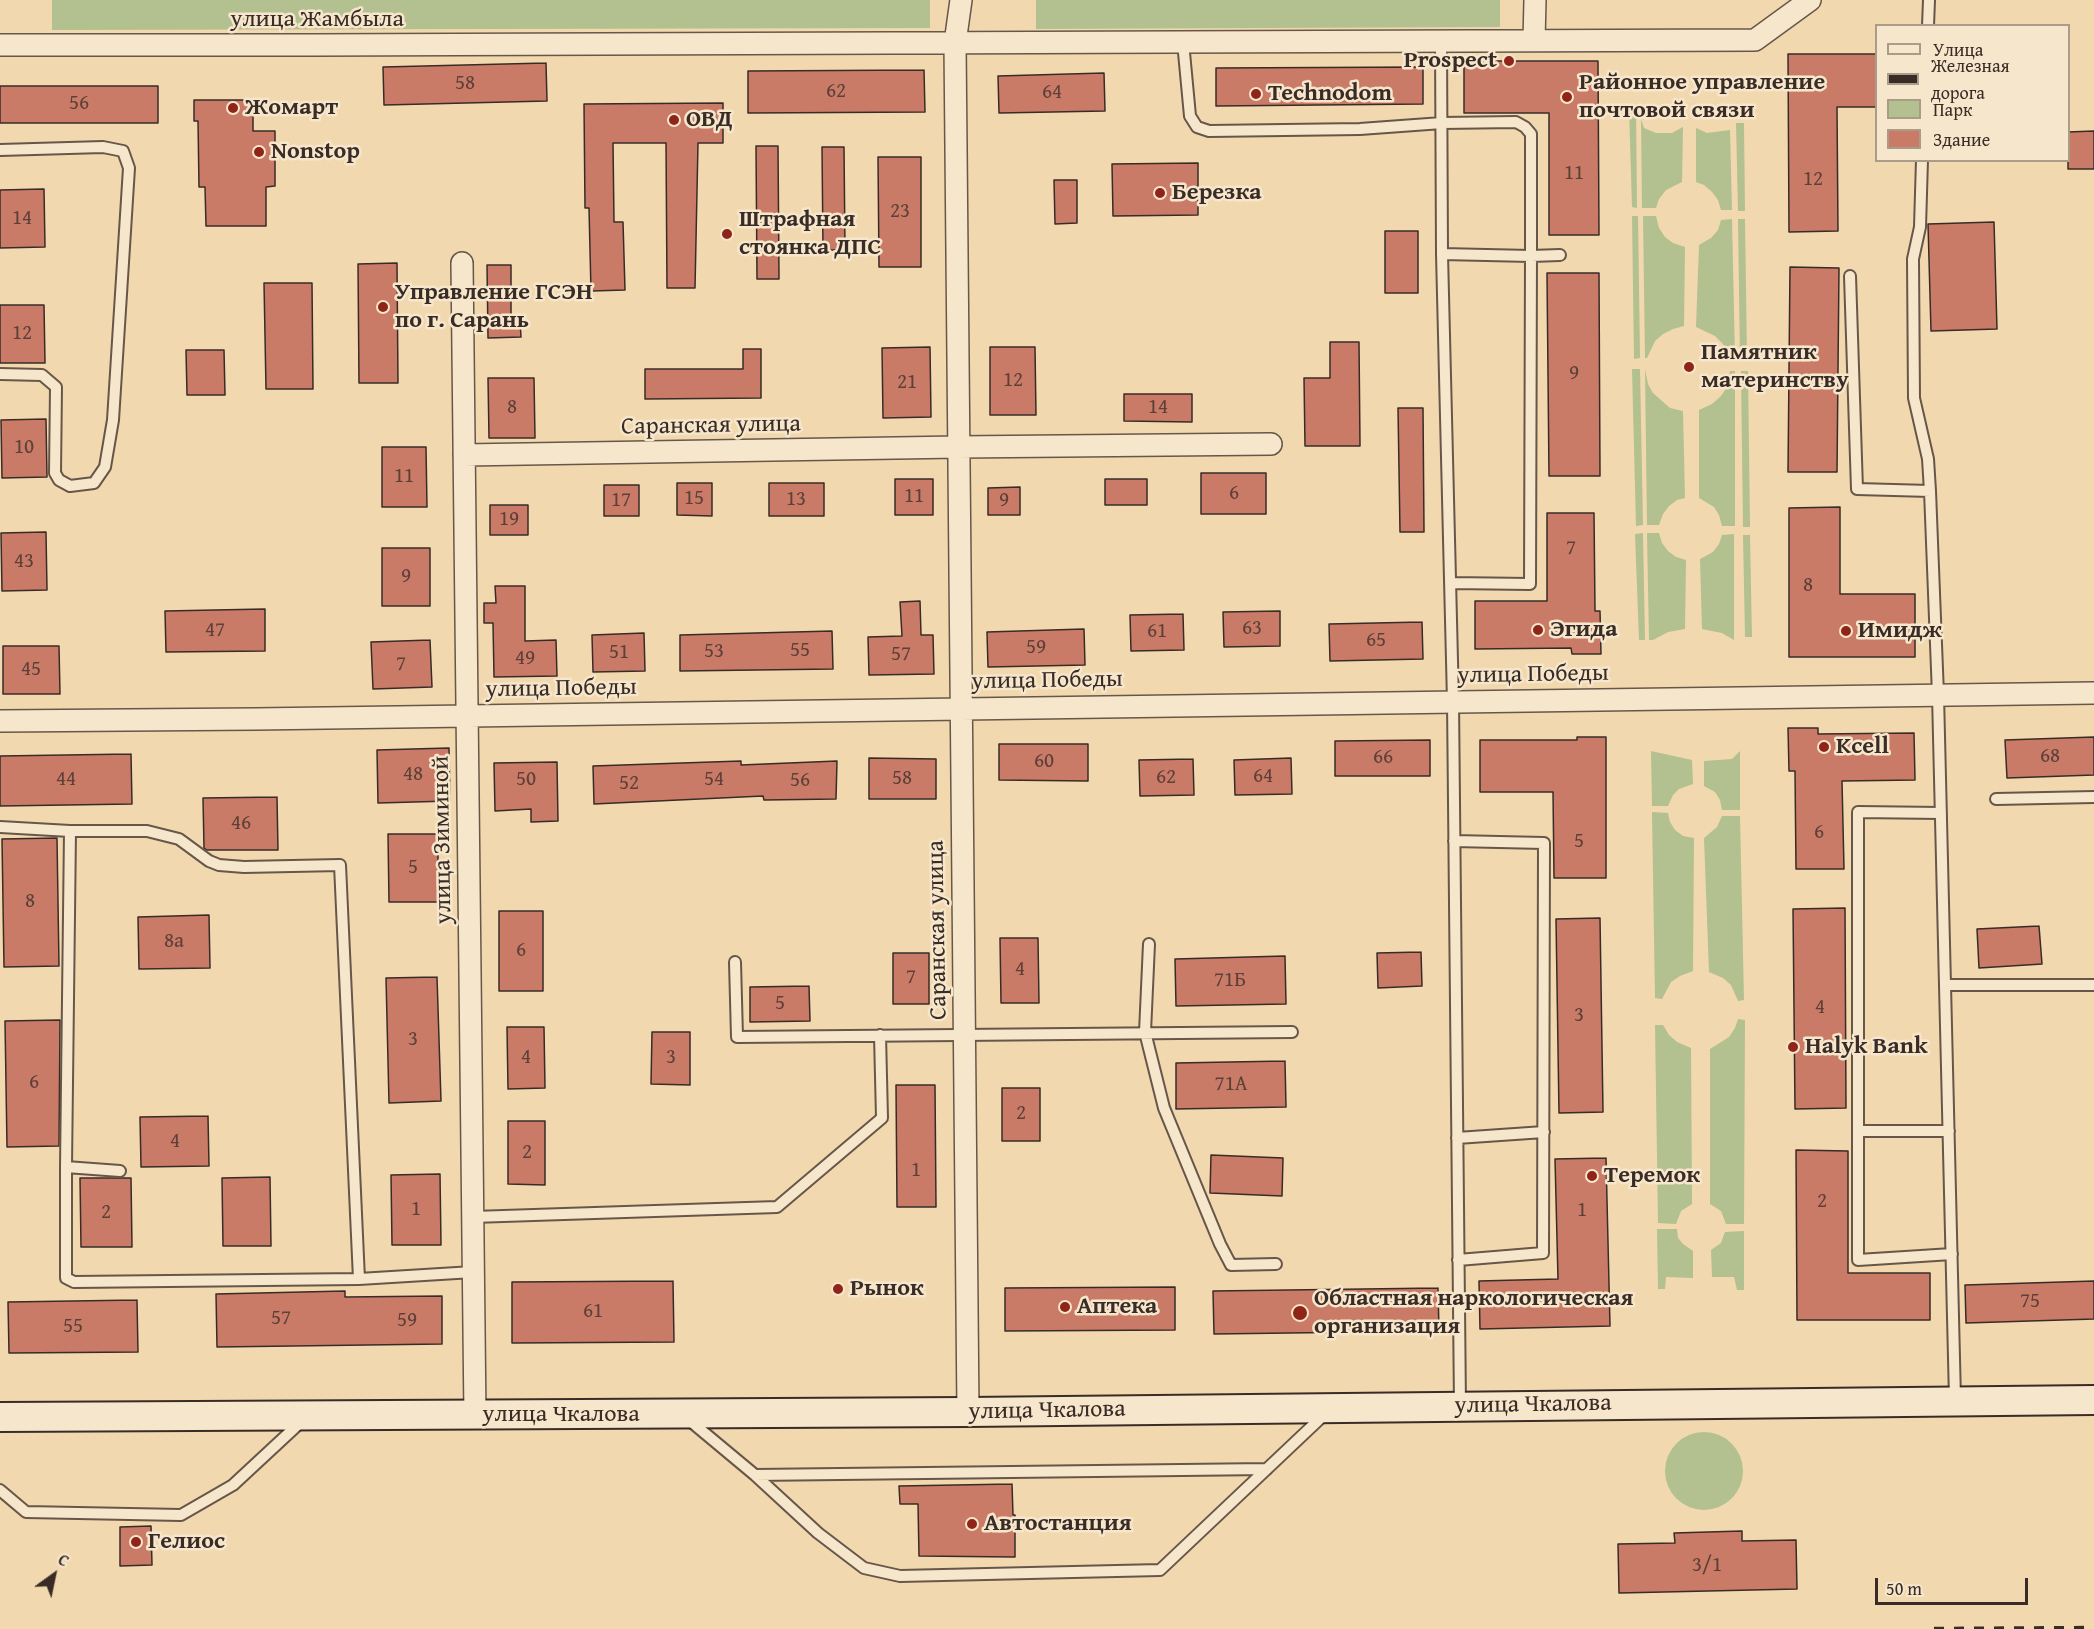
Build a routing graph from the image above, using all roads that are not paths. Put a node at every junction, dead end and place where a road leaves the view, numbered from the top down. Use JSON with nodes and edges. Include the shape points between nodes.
{"nodes":[{"id":1,"x":961,"y":0,"type":"edge"},
{"id":2,"x":1535,"y":0,"type":"edge"},
{"id":3,"x":1810,"y":0,"type":"edge"},
{"id":4,"x":1929,"y":0,"type":"edge"},
{"id":5,"x":1928,"y":24,"type":"edge"},
{"id":6,"x":1441,"y":41,"type":"junction"},
{"id":7,"x":1534,"y":41,"type":"junction"},
{"id":8,"x":1183,"y":42,"type":"junction"},
{"id":9,"x":955,"y":43,"type":"junction"},
{"id":10,"x":0,"y":45,"type":"edge"},
{"id":11,"x":1442,"y":123,"type":"junction"},
{"id":12,"x":0,"y":150,"type":"edge"},
{"id":13,"x":1922,"y":162,"type":"edge"},
{"id":14,"x":1442,"y":254,"type":"junction"},
{"id":15,"x":1560,"y":255,"type":"dead end"},
{"id":16,"x":1531,"y":256,"type":"junction"},
{"id":17,"x":462,"y":263,"type":"dead end"},
{"id":18,"x":1850,"y":276,"type":"dead end"},
{"id":19,"x":0,"y":374,"type":"edge"},
{"id":20,"x":1271,"y":444,"type":"dead end"},
{"id":21,"x":958,"y":447,"type":"junction"},
{"id":22,"x":464,"y":455,"type":"junction"},
{"id":23,"x":1930,"y":490,"type":"junction"},
{"id":24,"x":1451,"y":583,"type":"junction"},
{"id":25,"x":2094,"y":693,"type":"edge"},
{"id":26,"x":1938,"y":695,"type":"junction"},
{"id":27,"x":1453,"y":701,"type":"junction"},
{"id":28,"x":961,"y":708,"type":"junction"},
{"id":29,"x":468,"y":716,"type":"junction"},
{"id":30,"x":0,"y":721,"type":"edge"},
{"id":31,"x":2094,"y":796,"type":"edge"},
{"id":32,"x":1996,"y":799,"type":"dead end"},
{"id":33,"x":1941,"y":813,"type":"junction"},
{"id":34,"x":0,"y":827,"type":"edge"},
{"id":35,"x":70,"y":831,"type":"junction"},
{"id":36,"x":1454,"y":841,"type":"junction"},
{"id":37,"x":1149,"y":944,"type":"dead end"},
{"id":38,"x":735,"y":962,"type":"dead end"},
{"id":39,"x":1946,"y":985,"type":"junction"},
{"id":40,"x":2094,"y":985,"type":"edge"},
{"id":41,"x":1145,"y":1032,"type":"junction"},
{"id":42,"x":1292,"y":1032,"type":"dead end"},
{"id":43,"x":964,"y":1034,"type":"junction"},
{"id":44,"x":880,"y":1035,"type":"junction"},
{"id":45,"x":1858,"y":1131,"type":"junction"},
{"id":46,"x":1949,"y":1131,"type":"junction"},
{"id":47,"x":1544,"y":1132,"type":"junction"},
{"id":48,"x":1457,"y":1138,"type":"junction"},
{"id":49,"x":66,"y":1167,"type":"junction"},
{"id":50,"x":120,"y":1171,"type":"dead end"},
{"id":51,"x":473,"y":1217,"type":"junction"},
{"id":52,"x":1952,"y":1254,"type":"junction"},
{"id":53,"x":1458,"y":1260,"type":"junction"},
{"id":54,"x":1276,"y":1264,"type":"dead end"},
{"id":55,"x":474,"y":1272,"type":"junction"},
{"id":56,"x":359,"y":1279,"type":"junction"},
{"id":57,"x":2094,"y":1400,"type":"edge"},
{"id":58,"x":1955,"y":1401,"type":"junction"},
{"id":59,"x":1460,"y":1406,"type":"junction"},
{"id":60,"x":1331,"y":1408,"type":"junction"},
{"id":61,"x":968,"y":1412,"type":"junction"},
{"id":62,"x":683,"y":1414,"type":"junction"},
{"id":63,"x":307,"y":1416,"type":"junction"},
{"id":64,"x":475,"y":1416,"type":"junction"},
{"id":65,"x":0,"y":1418,"type":"edge"},
{"id":66,"x":1267,"y":1469,"type":"junction"},
{"id":67,"x":755,"y":1475,"type":"junction"},
{"id":68,"x":0,"y":1490,"type":"edge"}],
"edges":[{"from":1,"to":9,"type":"street","name":"Саранская улица"},
{"from":2,"to":7,"type":"street"},
{"from":3,"to":7,"type":"street","name":"улица Жамбыла","via":[[1755,40]]},
{"from":4,"to":5,"type":"lane"},
{"from":6,"to":7,"type":"street","name":"улица Жамбыла"},
{"from":6,"to":8,"type":"street","name":"улица Жамбыла"},
{"from":6,"to":11,"type":"lane"},
{"from":8,"to":9,"type":"street","name":"улица Жамбыла"},
{"from":8,"to":11,"type":"lane","via":[[1190,116],[1197,127],[1209,131],[1360,129]]},
{"from":9,"to":10,"type":"street","name":"улица Жамбыла"},
{"from":9,"to":21,"type":"street","name":"Саранская улица"},
{"from":11,"to":14,"type":"lane"},
{"from":11,"to":16,"type":"lane","via":[[1516,122],[1531,134]]},
{"from":12,"to":19,"type":"lane","via":[[103,147],[123,151],[129,168],[113,420],[105,467],[94,483],[70,486],[55,473],[56,387],[42,375]]},
{"from":13,"to":23,"type":"lane","via":[[1920,227],[1913,259],[1914,398],[1928,459]]},
{"from":14,"to":16,"type":"lane"},
{"from":14,"to":24,"type":"lane"},
{"from":15,"to":16,"type":"lane"},
{"from":16,"to":24,"type":"lane","via":[[1530,584]]},
{"from":17,"to":22,"type":"street","name":"улица Зиминой"},
{"from":18,"to":23,"type":"lane","via":[[1857,489]]},
{"from":20,"to":21,"type":"street","name":"Саранская улица"},
{"from":21,"to":22,"type":"street","name":"Саранская улица"},
{"from":21,"to":28,"type":"street","name":"Саранская улица"},
{"from":22,"to":29,"type":"street","name":"улица Зиминой"},
{"from":23,"to":26,"type":"lane"},
{"from":24,"to":27,"type":"lane"},
{"from":25,"to":26,"type":"street","name":"улица Победы"},
{"from":26,"to":27,"type":"street","name":"улица Победы"},
{"from":26,"to":33,"type":"lane"},
{"from":27,"to":28,"type":"street","name":"улица Победы"},
{"from":27,"to":36,"type":"lane"},
{"from":28,"to":29,"type":"street","name":"улица Победы"},
{"from":28,"to":43,"type":"street","name":"Саранская улица"},
{"from":29,"to":30,"type":"street","name":"улица Победы"},
{"from":29,"to":51,"type":"street","name":"улица Зиминой"},
{"from":31,"to":32,"type":"lane"},
{"from":33,"to":39,"type":"lane"},
{"from":33,"to":45,"type":"lane","via":[[1858,812]]},
{"from":34,"to":35,"type":"lane"},
{"from":35,"to":49,"type":"lane"},
{"from":35,"to":56,"type":"lane","via":[[147,831],[179,839],[219,865],[340,865]]},
{"from":36,"to":47,"type":"lane","via":[[1544,843]]},
{"from":36,"to":48,"type":"lane"},
{"from":37,"to":41,"type":"lane"},
{"from":38,"to":44,"type":"lane","via":[[737,1036]]},
{"from":39,"to":40,"type":"lane"},
{"from":39,"to":46,"type":"lane"},
{"from":41,"to":42,"type":"lane"},
{"from":41,"to":43,"type":"lane"},
{"from":41,"to":54,"type":"lane","via":[[1164,1108],[1231,1265]]},
{"from":43,"to":44,"type":"lane"},
{"from":43,"to":61,"type":"street","name":"Саранская улица"},
{"from":44,"to":51,"type":"lane","via":[[882,1118],[777,1207]]},
{"from":45,"to":46,"type":"lane"},
{"from":45,"to":52,"type":"lane","via":[[1858,1260]]},
{"from":46,"to":52,"type":"lane"},
{"from":47,"to":48,"type":"lane"},
{"from":47,"to":53,"type":"lane","via":[[1544,1253]]},
{"from":48,"to":53,"type":"lane"},
{"from":49,"to":50,"type":"lane"},
{"from":49,"to":56,"type":"lane","via":[[69,1280]]},
{"from":51,"to":55,"type":"street","name":"улица Зиминой"},
{"from":52,"to":58,"type":"lane"},
{"from":53,"to":59,"type":"lane"},
{"from":55,"to":56,"type":"lane"},
{"from":55,"to":64,"type":"street","name":"улица Зиминой"},
{"from":57,"to":58,"type":"main road","name":"улица Чкалова"},
{"from":58,"to":59,"type":"main road","name":"улица Чкалова"},
{"from":59,"to":60,"type":"main road","name":"улица Чкалова"},
{"from":60,"to":61,"type":"main road","name":"улица Чкалова"},
{"from":60,"to":66,"type":"lane"},
{"from":61,"to":62,"type":"main road","name":"улица Чкалова"},
{"from":62,"to":64,"type":"main road","name":"улица Чкалова"},
{"from":62,"to":67,"type":"lane"},
{"from":63,"to":64,"type":"main road","name":"улица Чкалова"},
{"from":63,"to":65,"type":"main road","name":"улица Чкалова"},
{"from":63,"to":68,"type":"lane","via":[[233,1485],[181,1515],[26,1512]]},
{"from":66,"to":67,"type":"lane"},
{"from":66,"to":67,"type":"lane","via":[[1160,1570],[900,1576],[864,1568],[818,1533]]}]}
